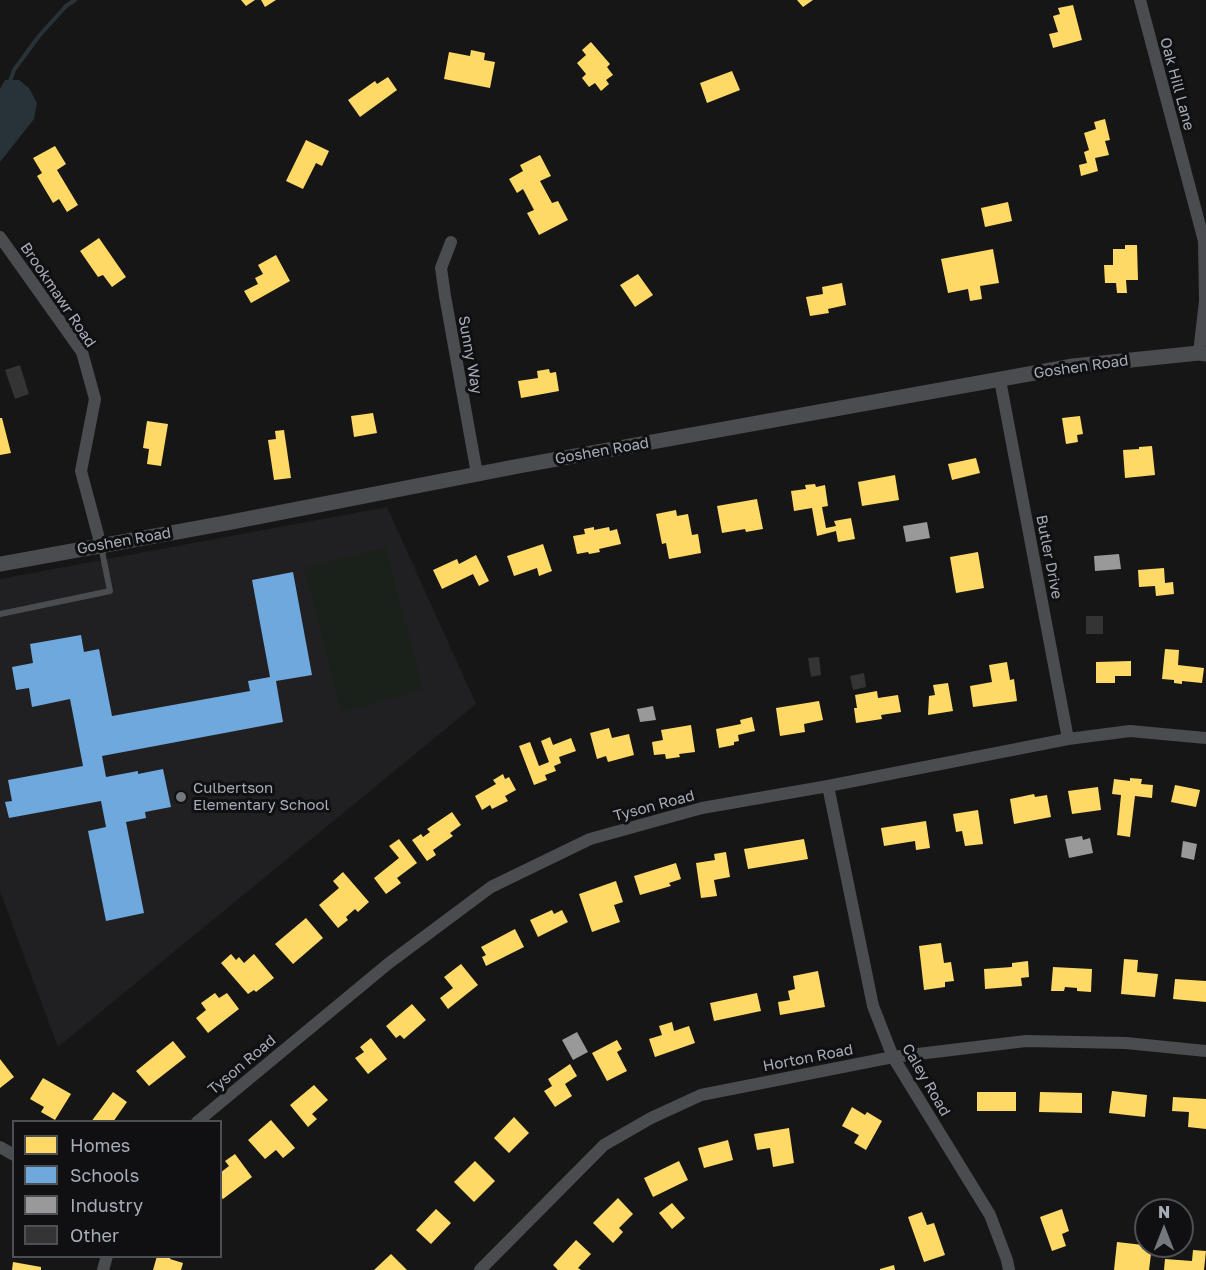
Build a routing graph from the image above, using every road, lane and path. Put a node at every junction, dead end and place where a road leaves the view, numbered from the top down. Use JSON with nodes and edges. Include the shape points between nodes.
{"nodes":[{"id":1,"x":1140,"y":0,"type":"edge"},
{"id":2,"x":0,"y":237,"type":"edge"},
{"id":3,"x":451,"y":242,"type":"dead end"},
{"id":4,"x":1202,"y":354,"type":"edge"},
{"id":5,"x":1000,"y":380,"type":"junction"},
{"id":6,"x":477,"y":474,"type":"junction"},
{"id":7,"x":101,"y":546,"type":"junction"},
{"id":8,"x":0,"y":564,"type":"edge"},
{"id":9,"x":0,"y":614,"type":"edge"},
{"id":10,"x":1206,"y":738,"type":"edge"},
{"id":11,"x":1068,"y":739,"type":"junction"},
{"id":12,"x":828,"y":786,"type":"junction"},
{"id":13,"x":1206,"y":1051,"type":"edge"},
{"id":14,"x":893,"y":1057,"type":"junction"},
{"id":15,"x":199,"y":1120,"type":"edge"},
{"id":16,"x":480,"y":1270,"type":"edge"},
{"id":17,"x":1009,"y":1270,"type":"edge"}],
"edges":[{"from":1,"to":4,"type":"street","name":"Oak Hill Lane","via":[[1204,241]]},
{"from":2,"to":7,"type":"street","name":"Brookmawr Road","via":[[82,352],[95,399],[81,471]]},
{"from":3,"to":6,"type":"street","name":"Sunny Way","via":[[441,268]]},
{"from":4,"to":5,"type":"street","name":"Goshen Road","via":[[1073,366]]},
{"from":5,"to":6,"type":"street","name":"Goshen Road"},
{"from":5,"to":11,"type":"street","name":"Butler Drive"},
{"from":6,"to":7,"type":"street","name":"Goshen Road"},
{"from":7,"to":8,"type":"street","name":"Goshen Road"},
{"from":7,"to":9,"type":"lane","via":[[110,591]]},
{"from":10,"to":11,"type":"street","name":"Tyson Road","via":[[1130,731]]},
{"from":11,"to":12,"type":"street","name":"Tyson Road"},
{"from":12,"to":14,"type":"street","name":"Caley Road","via":[[873,1006]]},
{"from":12,"to":15,"type":"street","name":"Tyson Road","via":[[702,808],[590,839],[491,888],[389,963]]},
{"from":13,"to":14,"type":"street","name":"Horton Road","via":[[1126,1043],[1026,1041]]},
{"from":14,"to":16,"type":"street","name":"Horton Road","via":[[700,1095],[651,1118],[604,1145]]},
{"from":14,"to":17,"type":"street","name":"Caley Road","via":[[990,1215]]}]}
